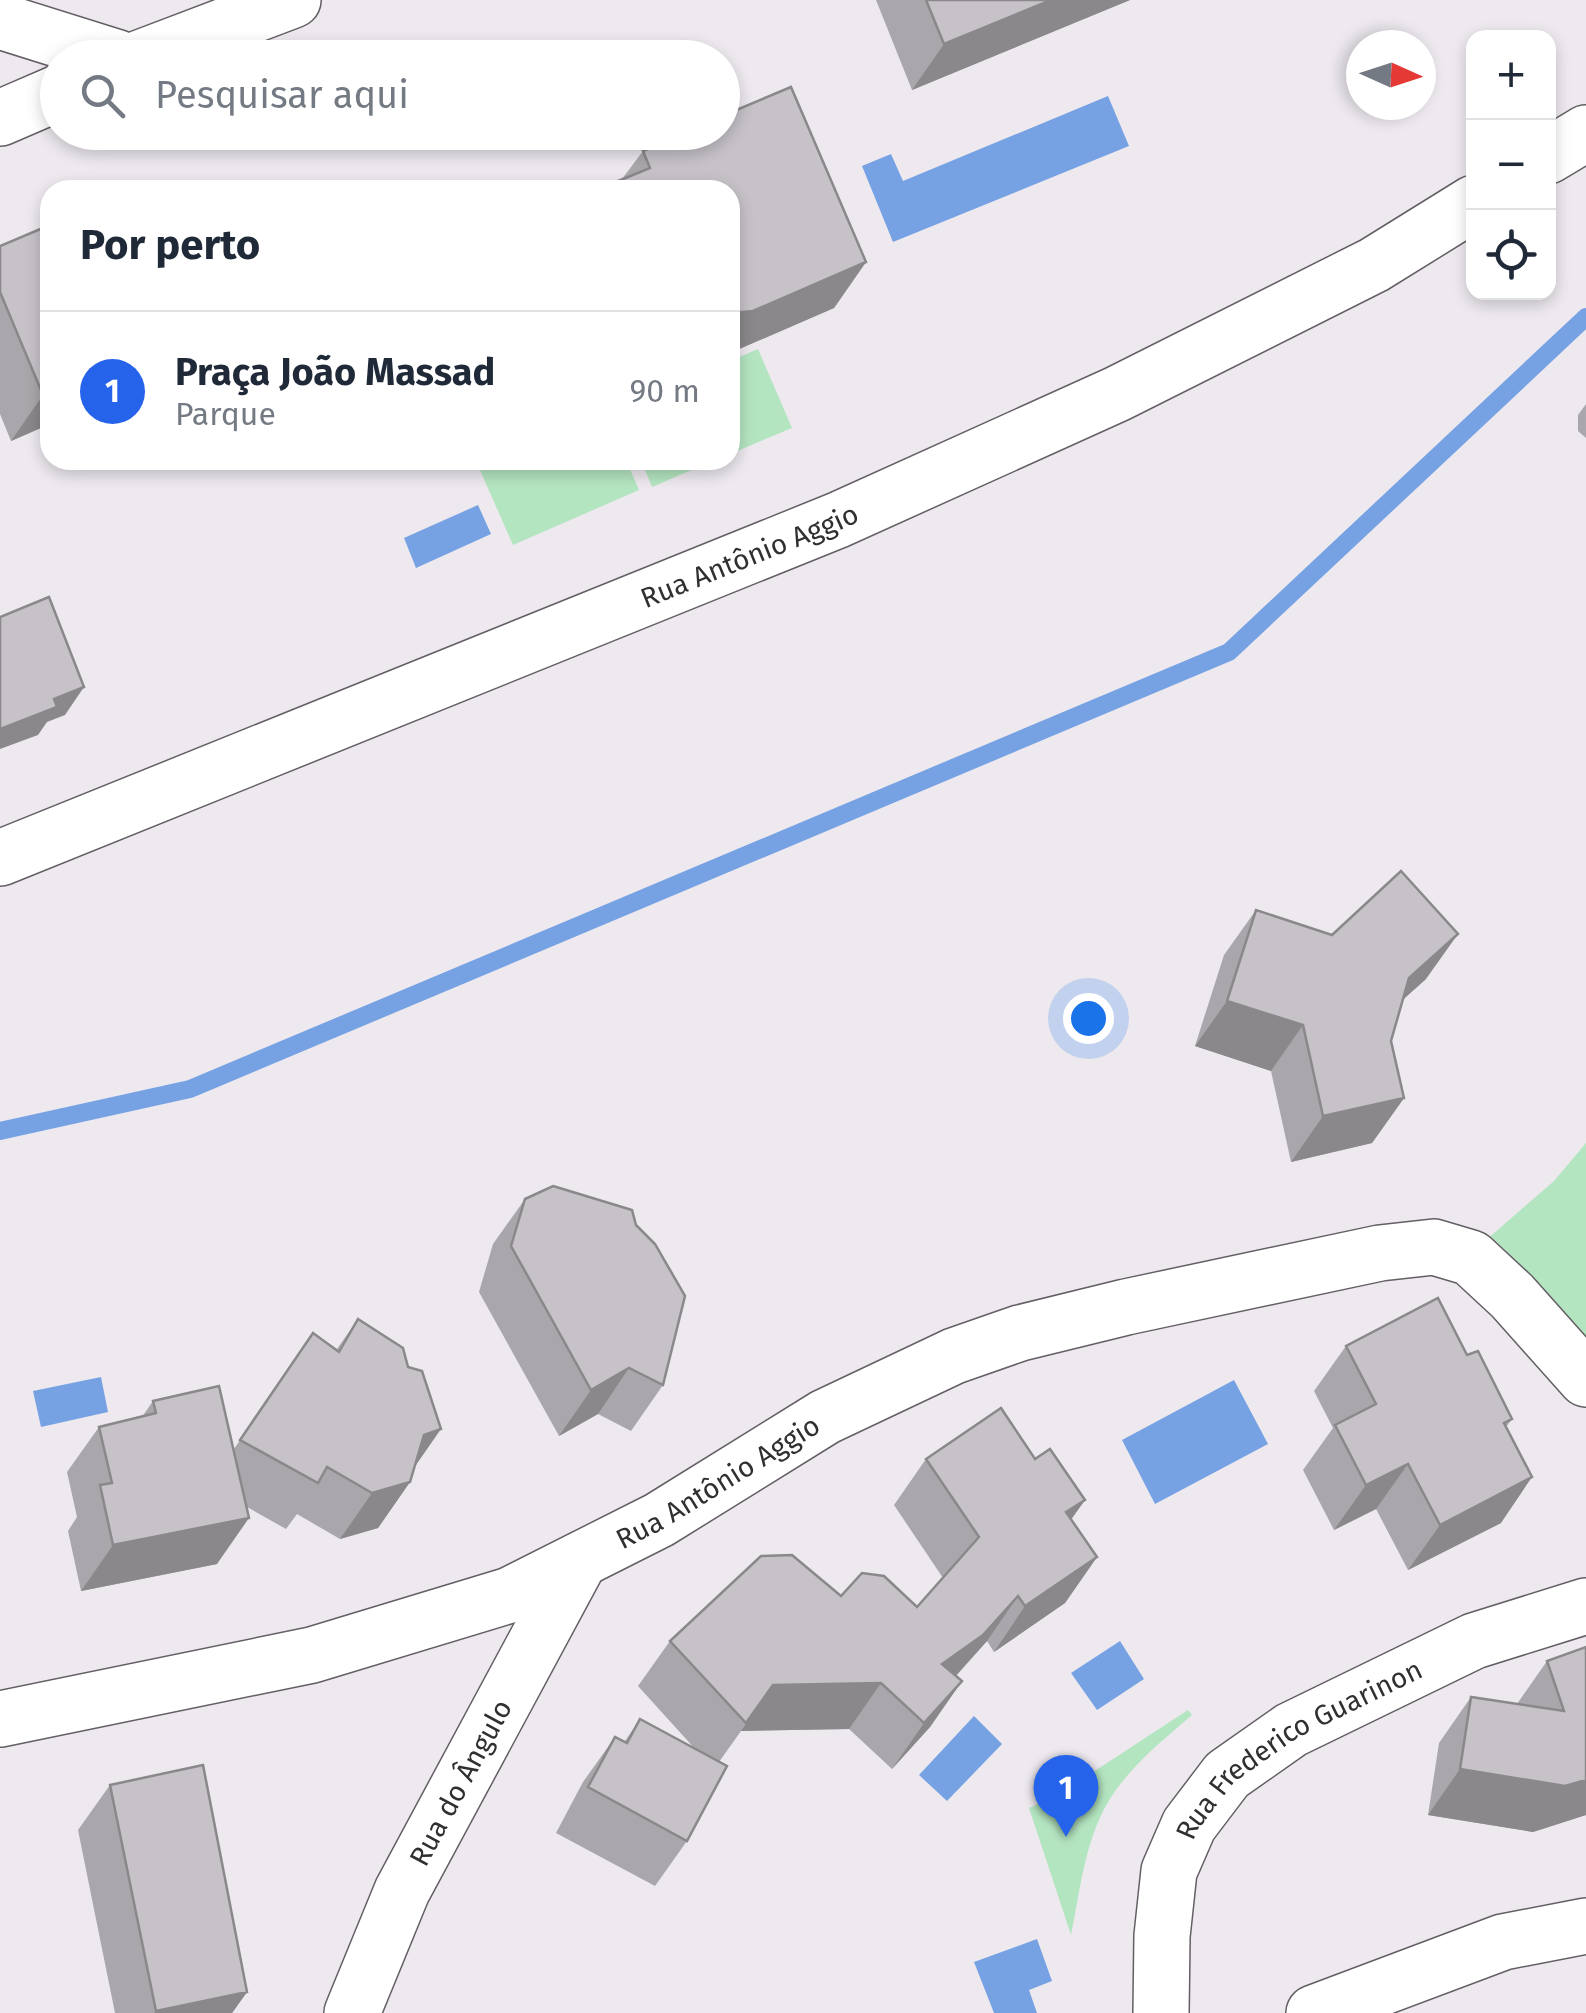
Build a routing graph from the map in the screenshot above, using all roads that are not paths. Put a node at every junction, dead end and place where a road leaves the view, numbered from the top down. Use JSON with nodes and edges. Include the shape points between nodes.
{"nodes":[{"id":1,"x":292,"y":0,"type":"edge"},
{"id":2,"x":0,"y":21,"type":"edge"},
{"id":3,"x":61,"y":40,"type":"edge"},
{"id":4,"x":187,"y":40,"type":"edge"},
{"id":5,"x":40,"y":101,"type":"edge"},
{"id":6,"x":0,"y":118,"type":"edge"},
{"id":7,"x":1586,"y":133,"type":"edge"},
{"id":8,"x":1556,"y":151,"type":"edge"},
{"id":9,"x":1466,"y":208,"type":"edge"},
{"id":10,"x":0,"y":858,"type":"edge"},
{"id":11,"x":1586,"y":1378,"type":"edge"},
{"id":12,"x":580,"y":1560,"type":"junction"},
{"id":13,"x":1586,"y":1606,"type":"edge"},
{"id":14,"x":0,"y":1718,"type":"edge"},
{"id":15,"x":1586,"y":1926,"type":"edge"},
{"id":16,"x":352,"y":2013,"type":"edge"},
{"id":17,"x":1161,"y":2013,"type":"edge"},
{"id":18,"x":1314,"y":2013,"type":"edge"}],
"edges":[{"from":1,"to":4,"type":"street"},
{"from":2,"to":3,"type":"street"},
{"from":5,"to":6,"type":"street"},
{"from":7,"to":8,"type":"street"},
{"from":9,"to":10,"type":"street","name":"Rua Antônio Aggio","via":[[1374,265],[1134,386],[838,520]]},
{"from":11,"to":12,"type":"street","name":"Rua Antônio Aggio","via":[[1470,1258],[1434,1247],[1380,1254],[1126,1306],[954,1356],[824,1416],[659,1520]]},
{"from":12,"to":14,"type":"street","name":"Rua Antônio Aggio","via":[[510,1595],[312,1655]]},
{"from":12,"to":16,"type":"street","name":"Rua do Ângulo","via":[[402,1891]]},
{"from":13,"to":17,"type":"street","name":"Rua Frederico Guarinon","via":[[1474,1641],[1291,1730],[1227,1774],[1189,1825],[1169,1871]]},
{"from":15,"to":18,"type":"street","via":[[1503,1942]]}]}
